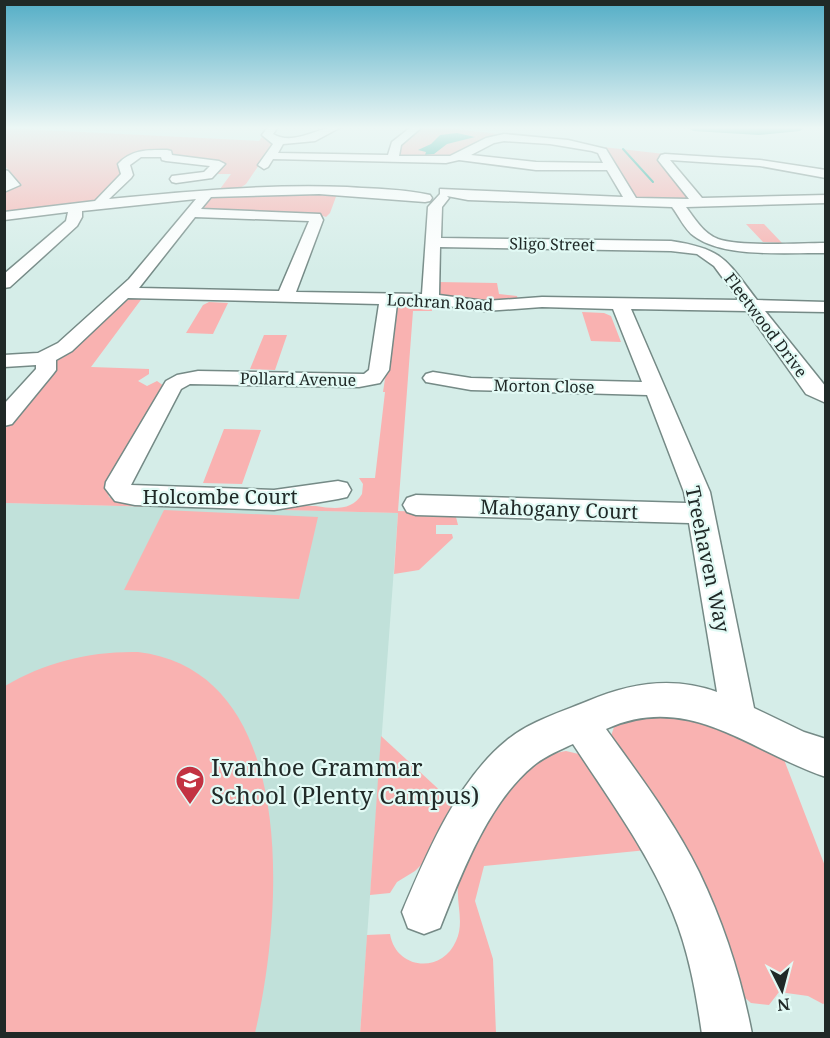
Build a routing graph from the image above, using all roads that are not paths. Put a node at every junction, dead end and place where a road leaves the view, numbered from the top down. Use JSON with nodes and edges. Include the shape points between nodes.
{"nodes":[{"id":1,"x":5,"y":175,"type":"edge"},
{"id":2,"x":127,"y":175,"type":"edge"},
{"id":3,"x":204,"y":175,"type":"edge"},
{"id":4,"x":257,"y":175,"type":"edge"},
{"id":5,"x":617,"y":175,"type":"edge"},
{"id":6,"x":676,"y":175,"type":"edge"},
{"id":7,"x":168,"y":180,"type":"dead end"},
{"id":8,"x":137,"y":183,"type":"dead end"},
{"id":9,"x":116,"y":186,"type":"junction"},
{"id":10,"x":4,"y":188,"type":"edge"},
{"id":11,"x":246,"y":190,"type":"junction"},
{"id":12,"x":205,"y":193,"type":"junction"},
{"id":13,"x":435,"y":196,"type":"junction"},
{"id":14,"x":825,"y":199,"type":"edge"},
{"id":15,"x":632,"y":202,"type":"junction"},
{"id":16,"x":676,"y":203,"type":"junction"},
{"id":17,"x":699,"y":203,"type":"junction"},
{"id":18,"x":101,"y":204,"type":"junction"},
{"id":19,"x":75,"y":207,"type":"junction"},
{"id":20,"x":192,"y":213,"type":"junction"},
{"id":21,"x":4,"y":216,"type":"edge"},
{"id":22,"x":433,"y":242,"type":"junction"},
{"id":23,"x":708,"y":247,"type":"junction"},
{"id":24,"x":825,"y":248,"type":"edge"},
{"id":25,"x":4,"y":283,"type":"edge"},
{"id":26,"x":126,"y":293,"type":"junction"},
{"id":27,"x":285,"y":297,"type":"junction"},
{"id":28,"x":389,"y":299,"type":"junction"},
{"id":29,"x":430,"y":300,"type":"junction"},
{"id":30,"x":620,"y":303,"type":"junction"},
{"id":31,"x":752,"y":306,"type":"junction"},
{"id":32,"x":825,"y":307,"type":"edge"},
{"id":33,"x":34,"y":363,"type":"edge"},
{"id":34,"x":433,"y":378,"type":"dead end"},
{"id":35,"x":176,"y":382,"type":"joint"},
{"id":36,"x":655,"y":389,"type":"junction"},
{"id":37,"x":823,"y":395,"type":"edge"},
{"id":38,"x":4,"y":419,"type":"edge"},
{"id":39,"x":338,"y":489,"type":"dead end"},
{"id":40,"x":416,"y":505,"type":"dead end"},
{"id":41,"x":702,"y":513,"type":"junction"},
{"id":42,"x":739,"y":719,"type":"junction"},
{"id":43,"x":580,"y":722,"type":"junction"},
{"id":44,"x":825,"y":758,"type":"edge"},
{"id":45,"x":424,"y":912,"type":"dead end"},
{"id":46,"x":727,"y":1034,"type":"edge"}],
"edges":[{"from":1,"to":10,"type":"street","via":[[14,185]]},
{"from":2,"to":9,"type":"street"},
{"from":3,"to":7,"type":"street"},
{"from":4,"to":11,"type":"street"},
{"from":5,"to":15,"type":"street"},
{"from":6,"to":17,"type":"street"},
{"from":8,"to":9,"type":"street"},
{"from":9,"to":18,"type":"street"},
{"from":11,"to":12,"type":"street"},
{"from":11,"to":13,"type":"street"},
{"from":12,"to":18,"type":"street"},
{"from":12,"to":20,"type":"street"},
{"from":13,"to":15,"type":"street"},
{"from":13,"to":22,"type":"street"},
{"from":14,"to":17,"type":"street"},
{"from":15,"to":16,"type":"street"},
{"from":16,"to":17,"type":"street"},
{"from":16,"to":23,"type":"street","name":"Fleetwood Drive"},
{"from":18,"to":19,"type":"street"},
{"from":19,"to":21,"type":"street"},
{"from":19,"to":25,"type":"street","via":[[74,221]]},
{"from":20,"to":26,"type":"street"},
{"from":20,"to":27,"type":"street","via":[[315,217]]},
{"from":22,"to":23,"type":"street","name":"Sligo Street"},
{"from":22,"to":29,"type":"street"},
{"from":23,"to":24,"type":"street","name":"Sligo Street"},
{"from":23,"to":31,"type":"street","name":"Fleetwood Drive"},
{"from":26,"to":27,"type":"street","name":"Lochran Road"},
{"from":26,"to":33,"type":"street","via":[[65,347],[60,357]]},
{"from":27,"to":28,"type":"street","name":"Lochran Road"},
{"from":28,"to":29,"type":"street","name":"Lochran Road"},
{"from":28,"to":35,"type":"street","name":"Pollard Avenue","via":[[379,370],[372,379],[198,377]]},
{"from":29,"to":30,"type":"street","name":"Lochran Road","via":[[485,306]]},
{"from":30,"to":31,"type":"street","name":"Lochran Road"},
{"from":30,"to":36,"type":"street","name":"Treehaven Way"},
{"from":31,"to":32,"type":"street","name":"Lochran Road"},
{"from":31,"to":37,"type":"street","name":"Fleetwood Drive"},
{"from":33,"to":38,"type":"street"},
{"from":34,"to":36,"type":"street","name":"Morton Close","via":[[471,384]]},
{"from":35,"to":39,"type":"street","name":"Holcombe Court","via":[[119,482],[121,492],[135,496],[273,500]]},
{"from":36,"to":41,"type":"street","name":"Treehaven Way","via":[[695,486]]},
{"from":40,"to":41,"type":"street","name":"Mahogany Court"},
{"from":41,"to":42,"type":"street","name":"Treehaven Way"},
{"from":42,"to":43,"type":"street","via":[[697,703],[650,699],[619,704]]},
{"from":42,"to":44,"type":"street","via":[[787,745]]},
{"from":43,"to":45,"type":"street","via":[[521,753],[496,777],[442,870]]},
{"from":43,"to":46,"type":"street","via":[[660,845],[694,908],[716,977]]}]}
